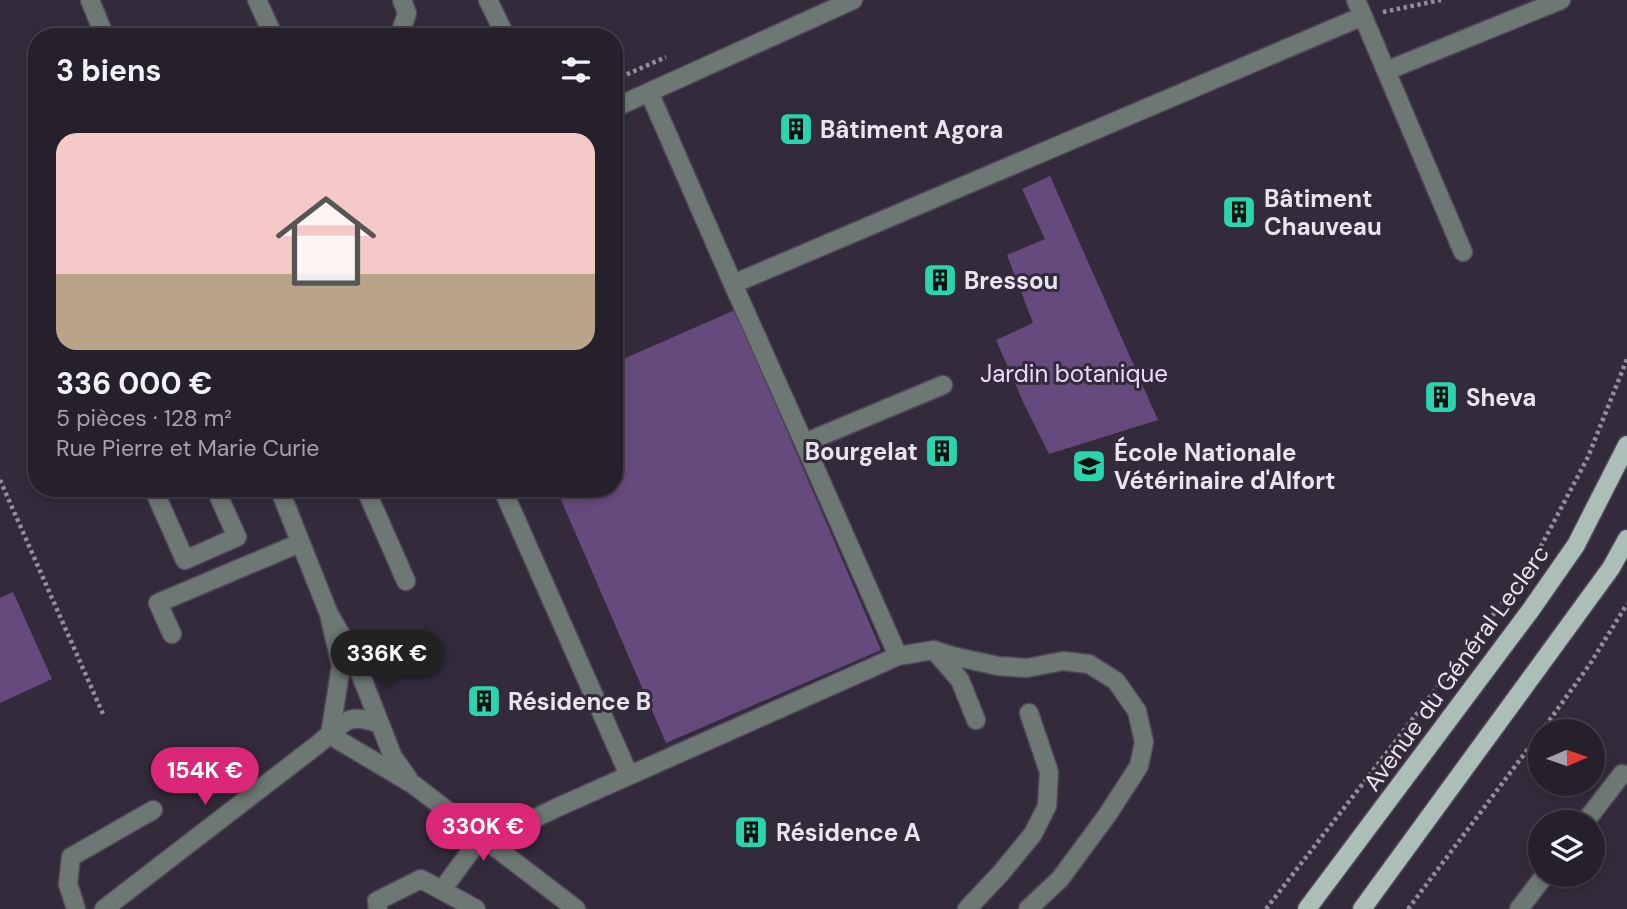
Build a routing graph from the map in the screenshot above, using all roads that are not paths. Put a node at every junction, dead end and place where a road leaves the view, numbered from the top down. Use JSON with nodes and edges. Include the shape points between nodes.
{"nodes":[{"id":1,"x":90,"y":0,"type":"edge"},
{"id":2,"x":257,"y":0,"type":"edge"},
{"id":3,"x":402,"y":0,"type":"edge"},
{"id":4,"x":488,"y":0,"type":"edge"},
{"id":5,"x":853,"y":0,"type":"edge"},
{"id":6,"x":1561,"y":0,"type":"edge"},
{"id":7,"x":1359,"y":8,"type":"edge"},
{"id":8,"x":101,"y":28,"type":"edge"},
{"id":9,"x":270,"y":28,"type":"edge"},
{"id":10,"x":402,"y":28,"type":"edge"},
{"id":11,"x":502,"y":28,"type":"edge"},
{"id":12,"x":1386,"y":71,"type":"junction"},
{"id":13,"x":649,"y":92,"type":"junction"},
{"id":14,"x":623,"y":104,"type":"edge"},
{"id":15,"x":1463,"y":252,"type":"dead end"},
{"id":16,"x":733,"y":284,"type":"junction"},
{"id":17,"x":943,"y":385,"type":"dead end"},
{"id":18,"x":804,"y":443,"type":"junction"},
{"id":19,"x":1627,"y":445,"type":"edge"},
{"id":20,"x":157,"y":497,"type":"edge"},
{"id":21,"x":219,"y":497,"type":"edge"},
{"id":22,"x":282,"y":497,"type":"edge"},
{"id":23,"x":369,"y":497,"type":"edge"},
{"id":24,"x":506,"y":497,"type":"edge"},
{"id":25,"x":300,"y":543,"type":"junction"},
{"id":26,"x":1625,"y":545,"type":"edge"},
{"id":27,"x":406,"y":581,"type":"dead end"},
{"id":28,"x":330,"y":614,"type":"junction"},
{"id":29,"x":172,"y":634,"type":"dead end"},
{"id":30,"x":934,"y":650,"type":"junction"},
{"id":31,"x":898,"y":656,"type":"junction"},
{"id":32,"x":1029,"y":713,"type":"dead end"},
{"id":33,"x":976,"y":720,"type":"dead end"},
{"id":34,"x":379,"y":724,"type":"junction"},
{"id":35,"x":330,"y":735,"type":"junction"},
{"id":36,"x":1622,"y":774,"type":"dead end"},
{"id":37,"x":629,"y":775,"type":"junction"},
{"id":38,"x":414,"y":785,"type":"junction"},
{"id":39,"x":153,"y":810,"type":"dead end"},
{"id":40,"x":1594,"y":810,"type":"edge"},
{"id":41,"x":481,"y":836,"type":"junction"},
{"id":42,"x":497,"y":849,"type":"junction"},
{"id":43,"x":1536,"y":887,"type":"edge"},
{"id":44,"x":442,"y":890,"type":"junction"},
{"id":45,"x":76,"y":909,"type":"edge"},
{"id":46,"x":104,"y":909,"type":"edge"},
{"id":47,"x":378,"y":909,"type":"edge"},
{"id":48,"x":476,"y":909,"type":"edge"},
{"id":49,"x":576,"y":909,"type":"edge"},
{"id":50,"x":967,"y":909,"type":"edge"},
{"id":51,"x":1028,"y":909,"type":"edge"},
{"id":52,"x":1307,"y":909,"type":"edge"},
{"id":53,"x":1362,"y":909,"type":"edge"},
{"id":54,"x":1519,"y":909,"type":"edge"}],
"edges":[{"from":1,"to":8,"type":"street"},
{"from":2,"to":9,"type":"street"},
{"from":3,"to":10,"type":"street","via":[[407,13]]},
{"from":4,"to":11,"type":"street"},
{"from":5,"to":13,"type":"street"},
{"from":6,"to":12,"type":"street"},
{"from":7,"to":12,"type":"street"},
{"from":7,"to":16,"type":"street"},
{"from":12,"to":15,"type":"street"},
{"from":13,"to":14,"type":"street"},
{"from":13,"to":16,"type":"street"},
{"from":16,"to":18,"type":"street"},
{"from":17,"to":18,"type":"street"},
{"from":18,"to":31,"type":"street"},
{"from":19,"to":52,"type":"main road","name":"Avenue du Général Leclerc","via":[[1576,545]]},
{"from":20,"to":21,"type":"street","via":[[185,560],[237,537]]},
{"from":22,"to":25,"type":"street"},
{"from":23,"to":27,"type":"street"},
{"from":24,"to":37,"type":"street"},
{"from":25,"to":28,"type":"street"},
{"from":25,"to":29,"type":"street","via":[[158,603]]},
{"from":26,"to":53,"type":"main road"},
{"from":28,"to":34,"type":"street","via":[[353,655]]},
{"from":28,"to":35,"type":"street","via":[[341,666]]},
{"from":30,"to":31,"type":"street"},
{"from":30,"to":33,"type":"street","via":[[960,680]]},
{"from":30,"to":51,"type":"street","via":[[998,666],[1027,668],[1063,661],[1089,664],[1116,681],[1137,711],[1144,742],[1139,766],[1060,879]]},
{"from":31,"to":37,"type":"street"},
{"from":32,"to":50,"type":"street","via":[[1049,772],[1047,806],[1033,834]]},
{"from":34,"to":35,"type":"street","via":[[366,718],[352,719]]},
{"from":34,"to":38,"type":"street","via":[[393,757]]},
{"from":35,"to":38,"type":"street"},
{"from":35,"to":46,"type":"street"},
{"from":36,"to":40,"type":"street"},
{"from":37,"to":42,"type":"street","via":[[517,827]]},
{"from":38,"to":41,"type":"street"},
{"from":39,"to":45,"type":"street","via":[[71,857],[68,884]]},
{"from":41,"to":42,"type":"street"},
{"from":41,"to":44,"type":"street"},
{"from":42,"to":49,"type":"street"},
{"from":43,"to":54,"type":"street"},
{"from":44,"to":47,"type":"street","via":[[421,879],[377,901]]},
{"from":44,"to":48,"type":"street"}]}
